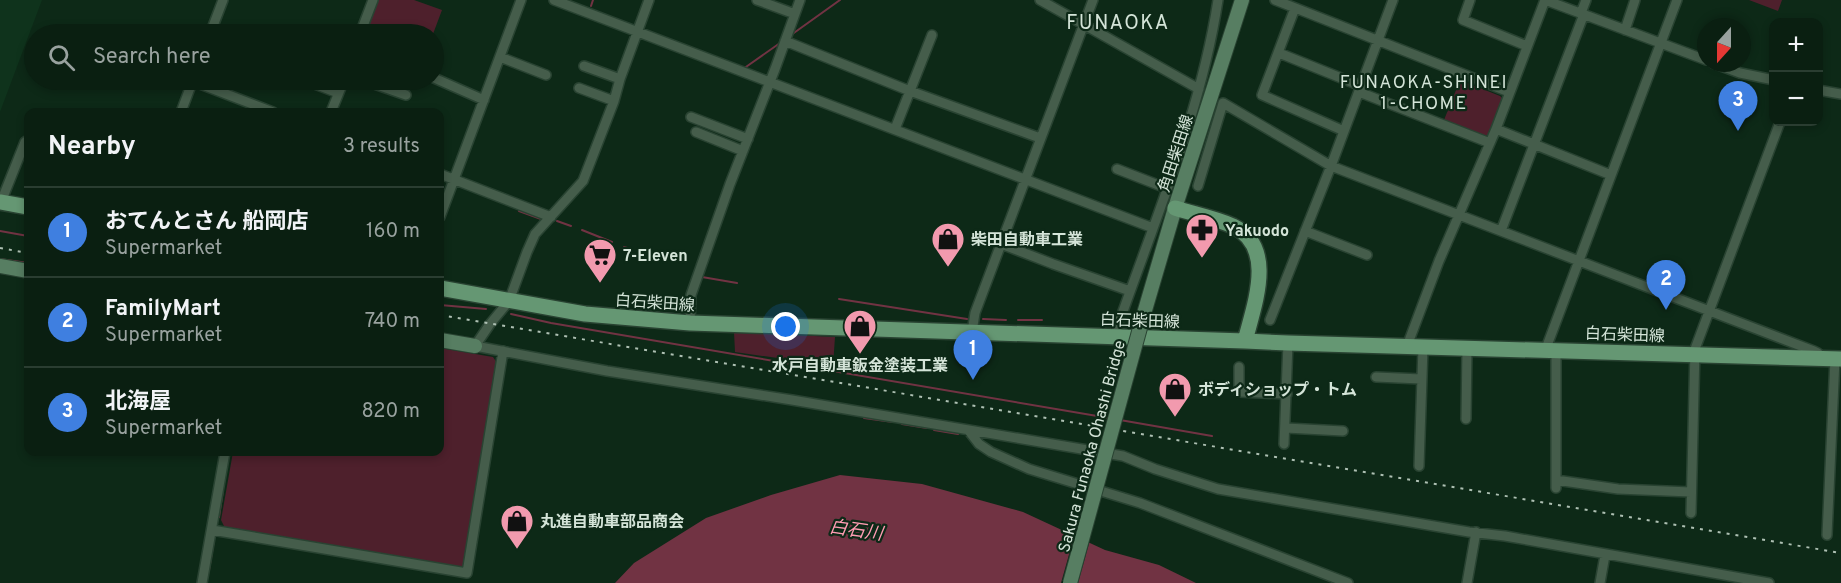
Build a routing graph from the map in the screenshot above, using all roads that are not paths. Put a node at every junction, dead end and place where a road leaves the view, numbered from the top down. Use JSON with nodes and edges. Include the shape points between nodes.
{"nodes":[{"id":1,"x":223,"y":0,"type":"edge"},
{"id":2,"x":373,"y":0,"type":"edge"},
{"id":3,"x":521,"y":0,"type":"edge"},
{"id":4,"x":554,"y":0,"type":"edge"},
{"id":5,"x":649,"y":0,"type":"edge"},
{"id":6,"x":757,"y":0,"type":"edge"},
{"id":7,"x":800,"y":0,"type":"edge"},
{"id":8,"x":1040,"y":0,"type":"edge"},
{"id":9,"x":1093,"y":0,"type":"edge"},
{"id":10,"x":1218,"y":0,"type":"edge"},
{"id":11,"x":1242,"y":0,"type":"edge"},
{"id":12,"x":1275,"y":0,"type":"edge"},
{"id":13,"x":1393,"y":0,"type":"edge"},
{"id":14,"x":1470,"y":0,"type":"edge"},
{"id":15,"x":1545,"y":0,"type":"edge"},
{"id":16,"x":1586,"y":0,"type":"edge"},
{"id":17,"x":1635,"y":0,"type":"edge"},
{"id":18,"x":1677,"y":0,"type":"edge"},
{"id":19,"x":1295,"y":8,"type":"junction"},
{"id":20,"x":795,"y":14,"type":"junction"},
{"id":21,"x":1583,"y":14,"type":"junction"},
{"id":22,"x":214,"y":24,"type":"edge"},
{"id":23,"x":364,"y":24,"type":"edge"},
{"id":24,"x":1084,"y":24,"type":"junction"},
{"id":25,"x":1625,"y":30,"type":"junction"},
{"id":26,"x":638,"y":32,"type":"junction"},
{"id":27,"x":933,"y":35,"type":"dead end"},
{"id":28,"x":785,"y":41,"type":"junction"},
{"id":29,"x":1378,"y":41,"type":"junction"},
{"id":30,"x":1660,"y":43,"type":"junction"},
{"id":31,"x":1527,"y":46,"type":"junction"},
{"id":32,"x":1279,"y":53,"type":"junction"},
{"id":33,"x":500,"y":57,"type":"junction"},
{"id":34,"x":1697,"y":57,"type":"edge"},
{"id":35,"x":584,"y":66,"type":"dead end"},
{"id":36,"x":1737,"y":72,"type":"edge"},
{"id":37,"x":546,"y":75,"type":"dead end"},
{"id":38,"x":620,"y":79,"type":"junction"},
{"id":39,"x":1769,"y":79,"type":"edge"},
{"id":40,"x":444,"y":82,"type":"edge"},
{"id":41,"x":769,"y":82,"type":"junction"},
{"id":42,"x":579,"y":88,"type":"dead end"},
{"id":43,"x":1198,"y":89,"type":"junction"},
{"id":44,"x":1360,"y":89,"type":"junction"},
{"id":45,"x":189,"y":90,"type":"edge"},
{"id":46,"x":218,"y":90,"type":"edge"},
{"id":47,"x":331,"y":90,"type":"edge"},
{"id":48,"x":340,"y":90,"type":"edge"},
{"id":49,"x":392,"y":90,"type":"edge"},
{"id":50,"x":910,"y":91,"type":"junction"},
{"id":51,"x":1823,"y":91,"type":"edge"},
{"id":52,"x":1509,"y":92,"type":"junction"},
{"id":53,"x":339,"y":93,"type":"junction"},
{"id":54,"x":1841,"y":94,"type":"edge"},
{"id":55,"x":406,"y":95,"type":"dead end"},
{"id":56,"x":484,"y":100,"type":"junction"},
{"id":57,"x":614,"y":101,"type":"junction"},
{"id":58,"x":182,"y":108,"type":"edge"},
{"id":59,"x":263,"y":108,"type":"edge"},
{"id":60,"x":333,"y":108,"type":"edge"},
{"id":61,"x":691,"y":117,"type":"dead end"},
{"id":62,"x":1777,"y":126,"type":"edge"},
{"id":63,"x":895,"y":129,"type":"junction"},
{"id":64,"x":1496,"y":129,"type":"junction"},
{"id":65,"x":1344,"y":130,"type":"junction"},
{"id":66,"x":696,"y":132,"type":"dead end"},
{"id":67,"x":1040,"y":138,"type":"junction"},
{"id":68,"x":748,"y":139,"type":"junction"},
{"id":69,"x":1490,"y":143,"type":"junction"},
{"id":70,"x":1535,"y":145,"type":"junction"},
{"id":71,"x":24,"y":146,"type":"edge"},
{"id":72,"x":743,"y":151,"type":"junction"},
{"id":73,"x":1331,"y":166,"type":"junction"},
{"id":74,"x":1117,"y":169,"type":"dead end"},
{"id":75,"x":1611,"y":174,"type":"junction"},
{"id":76,"x":444,"y":175,"type":"edge"},
{"id":77,"x":454,"y":179,"type":"junction"},
{"id":78,"x":1026,"y":179,"type":"junction"},
{"id":79,"x":1198,"y":186,"type":"dead end"},
{"id":80,"x":1166,"y":188,"type":"junction"},
{"id":81,"x":0,"y":202,"type":"edge"},
{"id":82,"x":24,"y":206,"type":"edge"},
{"id":83,"x":444,"y":206,"type":"edge"},
{"id":84,"x":1175,"y":208,"type":"junction"},
{"id":85,"x":1459,"y":215,"type":"junction"},
{"id":86,"x":551,"y":217,"type":"junction"},
{"id":87,"x":1153,"y":228,"type":"junction"},
{"id":88,"x":1305,"y":231,"type":"junction"},
{"id":89,"x":1501,"y":231,"type":"junction"},
{"id":90,"x":1001,"y":244,"type":"junction"},
{"id":91,"x":1367,"y":255,"type":"dead end"},
{"id":92,"x":1578,"y":261,"type":"junction"},
{"id":93,"x":0,"y":266,"type":"edge"},
{"id":94,"x":24,"y":270,"type":"edge"},
{"id":95,"x":444,"y":289,"type":"edge"},
{"id":96,"x":1130,"y":291,"type":"junction"},
{"id":97,"x":509,"y":301,"type":"junction"},
{"id":98,"x":1708,"y":311,"type":"junction"},
{"id":99,"x":1143,"y":317,"type":"joint"},
{"id":100,"x":1270,"y":320,"type":"dead end"},
{"id":101,"x":690,"y":323,"type":"junction"},
{"id":102,"x":972,"y":333,"type":"junction"},
{"id":103,"x":1114,"y":337,"type":"junction"},
{"id":104,"x":444,"y":341,"type":"edge"},
{"id":105,"x":1245,"y":341,"type":"junction"},
{"id":106,"x":1288,"y":344,"type":"junction"},
{"id":107,"x":474,"y":346,"type":"junction"},
{"id":108,"x":1407,"y":346,"type":"junction"},
{"id":109,"x":1423,"y":347,"type":"junction"},
{"id":110,"x":1467,"y":348,"type":"junction"},
{"id":111,"x":1552,"y":350,"type":"junction"},
{"id":112,"x":503,"y":351,"type":"junction"},
{"id":113,"x":1694,"y":354,"type":"junction"},
{"id":114,"x":1835,"y":357,"type":"edge"},
{"id":115,"x":1239,"y":367,"type":"dead end"},
{"id":116,"x":1376,"y":377,"type":"dead end"},
{"id":117,"x":1421,"y":379,"type":"junction"},
{"id":118,"x":1287,"y":394,"type":"junction"},
{"id":119,"x":1837,"y":413,"type":"edge"},
{"id":120,"x":1466,"y":419,"type":"dead end"},
{"id":121,"x":1286,"y":428,"type":"junction"},
{"id":122,"x":969,"y":431,"type":"junction"},
{"id":123,"x":1343,"y":431,"type":"dead end"},
{"id":124,"x":1284,"y":444,"type":"dead end"},
{"id":125,"x":224,"y":456,"type":"edge"},
{"id":126,"x":1419,"y":466,"type":"dead end"},
{"id":127,"x":1691,"y":492,"type":"junction"},
{"id":128,"x":1691,"y":513,"type":"dead end"},
{"id":129,"x":212,"y":530,"type":"junction"},
{"id":130,"x":1476,"y":532,"type":"junction"},
{"id":131,"x":1827,"y":535,"type":"dead end"},
{"id":132,"x":1605,"y":555,"type":"junction"},
{"id":133,"x":1738,"y":580,"type":"edge"},
{"id":134,"x":202,"y":583,"type":"edge"},
{"id":135,"x":1070,"y":583,"type":"edge"},
{"id":136,"x":1348,"y":583,"type":"edge"},
{"id":137,"x":1467,"y":583,"type":"edge"},
{"id":138,"x":1600,"y":583,"type":"edge"},
{"id":139,"x":1768,"y":583,"type":"edge"}],
"edges":[{"from":1,"to":22,"type":"street"},
{"from":2,"to":23,"type":"street"},
{"from":3,"to":33,"type":"street"},
{"from":4,"to":26,"type":"street"},
{"from":5,"to":26,"type":"street"},
{"from":6,"to":20,"type":"street"},
{"from":7,"to":20,"type":"street"},
{"from":8,"to":24,"type":"street"},
{"from":9,"to":24,"type":"street"},
{"from":10,"to":43,"type":"street"},
{"from":11,"to":84,"type":"main road","name":"角田柴田線"},
{"from":12,"to":19,"type":"street"},
{"from":13,"to":29,"type":"street"},
{"from":14,"to":31,"type":"street","via":[[1463,20]]},
{"from":15,"to":21,"type":"street"},
{"from":15,"to":31,"type":"street"},
{"from":16,"to":21,"type":"street"},
{"from":17,"to":25,"type":"street"},
{"from":18,"to":30,"type":"street"},
{"from":19,"to":29,"type":"street"},
{"from":19,"to":32,"type":"street"},
{"from":20,"to":28,"type":"street"},
{"from":21,"to":25,"type":"street"},
{"from":21,"to":70,"type":"street"},
{"from":24,"to":43,"type":"street"},
{"from":24,"to":67,"type":"street"},
{"from":25,"to":30,"type":"street"},
{"from":26,"to":38,"type":"street"},
{"from":26,"to":41,"type":"street"},
{"from":27,"to":50,"type":"street"},
{"from":28,"to":41,"type":"street"},
{"from":28,"to":50,"type":"street"},
{"from":29,"to":44,"type":"street"},
{"from":29,"to":52,"type":"street"},
{"from":30,"to":34,"type":"street"},
{"from":30,"to":75,"type":"street"},
{"from":31,"to":52,"type":"street"},
{"from":32,"to":44,"type":"street"},
{"from":32,"to":65,"type":"street","via":[[1262,95]]},
{"from":33,"to":37,"type":"street"},
{"from":33,"to":56,"type":"street"},
{"from":35,"to":38,"type":"street"},
{"from":36,"to":39,"type":"street"},
{"from":38,"to":57,"type":"street"},
{"from":40,"to":56,"type":"street"},
{"from":41,"to":63,"type":"street"},
{"from":41,"to":68,"type":"street"},
{"from":42,"to":57,"type":"street"},
{"from":43,"to":80,"type":"street"},
{"from":44,"to":65,"type":"street"},
{"from":44,"to":69,"type":"street"},
{"from":45,"to":58,"type":"street"},
{"from":46,"to":59,"type":"street"},
{"from":47,"to":53,"type":"street"},
{"from":48,"to":53,"type":"street"},
{"from":49,"to":55,"type":"street"},
{"from":50,"to":63,"type":"street"},
{"from":50,"to":67,"type":"street"},
{"from":51,"to":54,"type":"street"},
{"from":52,"to":64,"type":"street"},
{"from":53,"to":60,"type":"street"},
{"from":56,"to":77,"type":"street"},
{"from":57,"to":86,"type":"street","via":[[583,181]]},
{"from":61,"to":68,"type":"street"},
{"from":62,"to":98,"type":"street"},
{"from":63,"to":78,"type":"street"},
{"from":64,"to":69,"type":"street"},
{"from":64,"to":70,"type":"street"},
{"from":65,"to":73,"type":"street"},
{"from":66,"to":72,"type":"street"},
{"from":67,"to":78,"type":"street"},
{"from":68,"to":72,"type":"street"},
{"from":69,"to":85,"type":"street"},
{"from":70,"to":75,"type":"street"},
{"from":70,"to":89,"type":"street"},
{"from":71,"to":81,"type":"street"},
{"from":72,"to":101,"type":"street","via":[[691,295]]},
{"from":73,"to":79,"type":"street","via":[[1223,103]]},
{"from":73,"to":85,"type":"street"},
{"from":73,"to":88,"type":"street"},
{"from":74,"to":80,"type":"street"},
{"from":75,"to":92,"type":"street"},
{"from":76,"to":77,"type":"street"},
{"from":77,"to":83,"type":"street"},
{"from":77,"to":86,"type":"street"},
{"from":78,"to":87,"type":"street"},
{"from":78,"to":90,"type":"street"},
{"from":80,"to":87,"type":"street"},
{"from":81,"to":82,"type":"main road"},
{"from":84,"to":99,"type":"main road","name":"角田柴田線"},
{"from":84,"to":105,"type":"main road","via":[[1233,227],[1254,244],[1259,267],[1257,292]]},
{"from":85,"to":89,"type":"street"},
{"from":85,"to":108,"type":"street"},
{"from":86,"to":97,"type":"street","via":[[535,234]]},
{"from":87,"to":96,"type":"street"},
{"from":88,"to":91,"type":"street"},
{"from":88,"to":100,"type":"street"},
{"from":89,"to":92,"type":"street"},
{"from":90,"to":96,"type":"street"},
{"from":90,"to":102,"type":"street","via":[[975,313]]},
{"from":92,"to":98,"type":"street"},
{"from":92,"to":111,"type":"street","via":[[1548,343]]},
{"from":93,"to":94,"type":"main road"},
{"from":95,"to":97,"type":"main road","name":"白石柴田線"},
{"from":96,"to":103,"type":"street"},
{"from":97,"to":101,"type":"main road","name":"白石柴田線","via":[[585,314]]},
{"from":97,"to":107,"type":"street"},
{"from":98,"to":113,"type":"street"},
{"from":98,"to":114,"type":"street"},
{"from":99,"to":135,"type":"main road","name":"Sakura Funaoka Ohashi Bridge","bridge":true},
{"from":101,"to":102,"type":"main road","name":"白石柴田線"},
{"from":102,"to":103,"type":"main road","name":"白石柴田線"},
{"from":103,"to":105,"type":"main road","name":"白石柴田線"},
{"from":104,"to":107,"type":"main road"},
{"from":105,"to":106,"type":"main road","name":"白石柴田線"},
{"from":106,"to":108,"type":"main road","name":"白石柴田線"},
{"from":106,"to":118,"type":"street"},
{"from":107,"to":112,"type":"street"},
{"from":108,"to":109,"type":"main road","name":"白石柴田線"},
{"from":109,"to":110,"type":"main road","name":"白石柴田線"},
{"from":109,"to":117,"type":"street"},
{"from":110,"to":111,"type":"main road","name":"白石柴田線"},
{"from":110,"to":120,"type":"street"},
{"from":111,"to":113,"type":"main road","name":"白石柴田線"},
{"from":111,"to":127,"type":"street","via":[[1556,484]]},
{"from":112,"to":122,"type":"street"},
{"from":112,"to":129,"type":"street","via":[[467,573]]},
{"from":113,"to":114,"type":"main road","name":"白石柴田線"},
{"from":113,"to":127,"type":"street"},
{"from":114,"to":119,"type":"street"},
{"from":115,"to":118,"type":"street","via":[[1239,392]]},
{"from":116,"to":117,"type":"street"},
{"from":117,"to":126,"type":"street"},
{"from":118,"to":121,"type":"street"},
{"from":119,"to":131,"type":"street"},
{"from":121,"to":123,"type":"street"},
{"from":121,"to":124,"type":"street"},
{"from":122,"to":130,"type":"street","via":[[1123,456],[1218,489]]},
{"from":122,"to":136,"type":"street","via":[[991,452],[1029,469],[1142,504]]},
{"from":125,"to":129,"type":"street"},
{"from":127,"to":128,"type":"street"},
{"from":129,"to":134,"type":"street"},
{"from":130,"to":132,"type":"street"},
{"from":130,"to":137,"type":"street"},
{"from":132,"to":133,"type":"street"},
{"from":132,"to":138,"type":"street"},
{"from":133,"to":139,"type":"street"}]}
